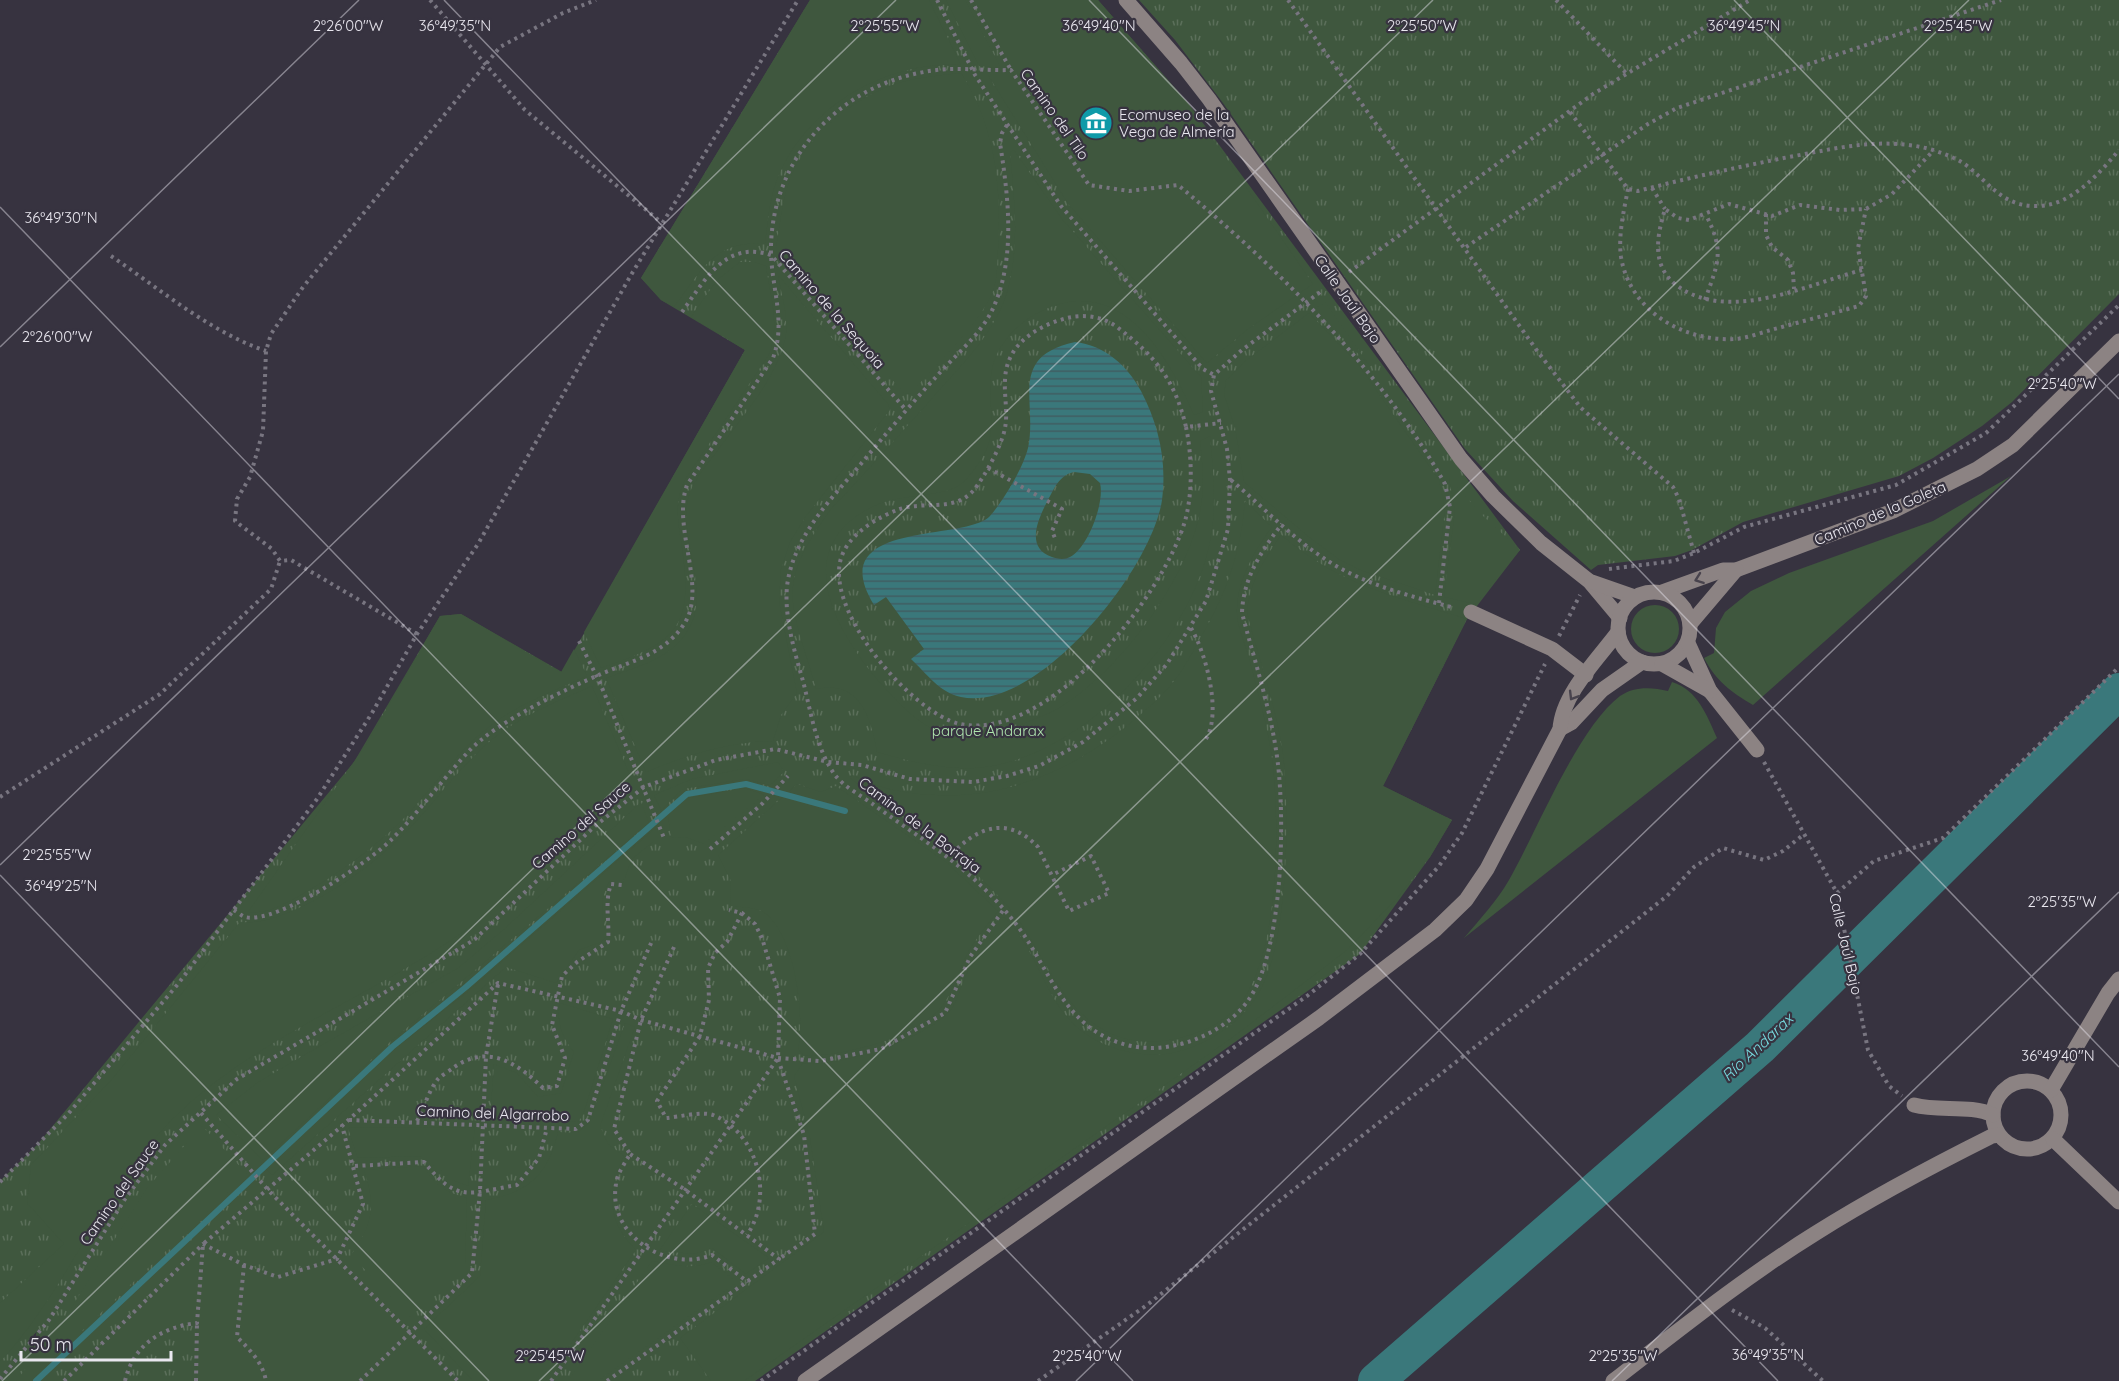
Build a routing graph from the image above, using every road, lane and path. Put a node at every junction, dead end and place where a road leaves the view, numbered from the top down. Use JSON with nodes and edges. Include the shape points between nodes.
{"nodes":[{"id":1,"x":430,"y":0,"type":"edge"},
{"id":2,"x":596,"y":0,"type":"edge"},
{"id":3,"x":798,"y":0,"type":"edge"},
{"id":4,"x":938,"y":0,"type":"edge"},
{"id":5,"x":972,"y":0,"type":"edge"},
{"id":6,"x":1126,"y":0,"type":"edge"},
{"id":7,"x":1287,"y":0,"type":"edge"},
{"id":8,"x":1556,"y":0,"type":"edge"},
{"id":9,"x":1750,"y":0,"type":"edge"},
{"id":10,"x":2001,"y":0,"type":"edge"},
{"id":11,"x":485,"y":63,"type":"junction"},
{"id":12,"x":1011,"y":70,"type":"junction"},
{"id":13,"x":973,"y":71,"type":"junction"},
{"id":14,"x":1626,"y":73,"type":"junction"},
{"id":15,"x":1570,"y":112,"type":"junction"},
{"id":16,"x":1007,"y":125,"type":"junction"},
{"id":17,"x":1934,"y":150,"type":"junction"},
{"id":18,"x":2119,"y":150,"type":"edge"},
{"id":19,"x":1601,"y":156,"type":"junction"},
{"id":20,"x":1652,"y":188,"type":"junction"},
{"id":21,"x":1628,"y":189,"type":"junction"},
{"id":22,"x":1665,"y":209,"type":"junction"},
{"id":23,"x":1866,"y":209,"type":"junction"},
{"id":24,"x":1437,"y":210,"type":"junction"},
{"id":25,"x":1766,"y":214,"type":"junction"},
{"id":26,"x":1706,"y":215,"type":"junction"},
{"id":27,"x":662,"y":223,"type":"junction"},
{"id":28,"x":1466,"y":247,"type":"junction"},
{"id":29,"x":771,"y":255,"type":"junction"},
{"id":30,"x":111,"y":256,"type":"dead end"},
{"id":31,"x":1862,"y":270,"type":"junction"},
{"id":32,"x":1335,"y":282,"type":"junction"},
{"id":33,"x":1794,"y":289,"type":"junction"},
{"id":34,"x":1705,"y":300,"type":"junction"},
{"id":35,"x":1305,"y":303,"type":"junction"},
{"id":36,"x":2119,"y":305,"type":"edge"},
{"id":37,"x":682,"y":312,"type":"dead end"},
{"id":38,"x":2119,"y":341,"type":"edge"},
{"id":39,"x":266,"y":351,"type":"junction"},
{"id":40,"x":1214,"y":375,"type":"junction"},
{"id":41,"x":906,"y":410,"type":"junction"},
{"id":42,"x":1221,"y":423,"type":"junction"},
{"id":43,"x":1186,"y":427,"type":"junction"},
{"id":44,"x":988,"y":468,"type":"junction"},
{"id":45,"x":1230,"y":480,"type":"junction"},
{"id":46,"x":1282,"y":524,"type":"junction"},
{"id":47,"x":1055,"y":538,"type":"dead end"},
{"id":48,"x":1694,"y":554,"type":"junction"},
{"id":49,"x":280,"y":561,"type":"junction"},
{"id":50,"x":1605,"y":569,"type":"dead end"},
{"id":51,"x":1736,"y":570,"type":"junction"},
{"id":52,"x":1586,"y":585,"type":"junction"},
{"id":53,"x":1662,"y":592,"type":"junction"},
{"id":54,"x":1635,"y":597,"type":"junction"},
{"id":55,"x":1439,"y":603,"type":"junction"},
{"id":56,"x":1471,"y":612,"type":"joint"},
{"id":57,"x":1691,"y":623,"type":"junction"},
{"id":58,"x":1619,"y":625,"type":"junction"},
{"id":59,"x":1191,"y":628,"type":"junction"},
{"id":60,"x":417,"y":634,"type":"junction"},
{"id":61,"x":579,"y":641,"type":"dead end"},
{"id":62,"x":1688,"y":643,"type":"junction"},
{"id":63,"x":1552,"y":649,"type":"junction"},
{"id":64,"x":1642,"y":662,"type":"junction"},
{"id":65,"x":1662,"y":664,"type":"junction"},
{"id":66,"x":2119,"y":667,"type":"edge"},
{"id":67,"x":1586,"y":675,"type":"junction"},
{"id":68,"x":596,"y":676,"type":"junction"},
{"id":69,"x":1710,"y":692,"type":"junction"},
{"id":70,"x":1560,"y":729,"type":"junction"},
{"id":71,"x":1206,"y":739,"type":"dead end"},
{"id":72,"x":1757,"y":750,"type":"joint"},
{"id":73,"x":828,"y":762,"type":"junction"},
{"id":74,"x":788,"y":776,"type":"dead end"},
{"id":75,"x":644,"y":787,"type":"junction"},
{"id":76,"x":0,"y":797,"type":"edge"},
{"id":77,"x":1803,"y":835,"type":"junction"},
{"id":78,"x":664,"y":838,"type":"dead end"},
{"id":79,"x":711,"y":849,"type":"dead end"},
{"id":80,"x":952,"y":854,"type":"dead end"},
{"id":81,"x":1052,"y":875,"type":"junction"},
{"id":82,"x":622,"y":885,"type":"dead end"},
{"id":83,"x":1837,"y":893,"type":"junction"},
{"id":84,"x":1004,"y":909,"type":"junction"},
{"id":85,"x":234,"y":910,"type":"junction"},
{"id":86,"x":729,"y":910,"type":"dead end"},
{"id":87,"x":741,"y":913,"type":"junction"},
{"id":88,"x":651,"y":941,"type":"dead end"},
{"id":89,"x":674,"y":946,"type":"dead end"},
{"id":90,"x":2119,"y":979,"type":"edge"},
{"id":91,"x":498,"y":983,"type":"junction"},
{"id":92,"x":556,"y":996,"type":"junction"},
{"id":93,"x":621,"y":1011,"type":"junction"},
{"id":94,"x":641,"y":1020,"type":"junction"},
{"id":95,"x":700,"y":1036,"type":"junction"},
{"id":96,"x":486,"y":1056,"type":"junction"},
{"id":97,"x":777,"y":1058,"type":"junction"},
{"id":98,"x":2051,"y":1090,"type":"junction"},
{"id":99,"x":1914,"y":1105,"type":"joint"},
{"id":100,"x":201,"y":1113,"type":"junction"},
{"id":101,"x":1993,"y":1115,"type":"junction"},
{"id":102,"x":348,"y":1120,"type":"junction"},
{"id":103,"x":417,"y":1122,"type":"junction"},
{"id":104,"x":481,"y":1124,"type":"junction"},
{"id":105,"x":342,"y":1126,"type":"junction"},
{"id":106,"x":729,"y":1126,"type":"junction"},
{"id":107,"x":547,"y":1128,"type":"junction"},
{"id":108,"x":1999,"y":1135,"type":"junction"},
{"id":109,"x":2053,"y":1139,"type":"junction"},
{"id":110,"x":630,"y":1154,"type":"junction"},
{"id":111,"x":355,"y":1166,"type":"junction"},
{"id":112,"x":0,"y":1182,"type":"edge"},
{"id":113,"x":684,"y":1189,"type":"junction"},
{"id":114,"x":269,"y":1191,"type":"junction"},
{"id":115,"x":480,"y":1191,"type":"junction"},
{"id":116,"x":2119,"y":1202,"type":"edge"},
{"id":117,"x":747,"y":1234,"type":"junction"},
{"id":118,"x":203,"y":1244,"type":"junction"},
{"id":119,"x":644,"y":1246,"type":"junction"},
{"id":120,"x":337,"y":1259,"type":"junction"},
{"id":121,"x":778,"y":1259,"type":"junction"},
{"id":122,"x":244,"y":1265,"type":"junction"},
{"id":123,"x":748,"y":1282,"type":"junction"},
{"id":124,"x":1714,"y":1303,"type":"junction"},
{"id":125,"x":197,"y":1323,"type":"junction"},
{"id":126,"x":410,"y":1333,"type":"junction"},
{"id":127,"x":0,"y":1379,"type":"edge"},
{"id":128,"x":64,"y":1381,"type":"edge"},
{"id":129,"x":125,"y":1381,"type":"edge"},
{"id":130,"x":196,"y":1381,"type":"edge"},
{"id":131,"x":266,"y":1381,"type":"edge"},
{"id":132,"x":360,"y":1381,"type":"edge"},
{"id":133,"x":459,"y":1381,"type":"edge"},
{"id":134,"x":551,"y":1381,"type":"edge"},
{"id":135,"x":608,"y":1381,"type":"edge"},
{"id":136,"x":761,"y":1381,"type":"edge"},
{"id":137,"x":805,"y":1381,"type":"edge"},
{"id":138,"x":1038,"y":1381,"type":"edge"},
{"id":139,"x":1613,"y":1381,"type":"edge"},
{"id":140,"x":1823,"y":1381,"type":"edge"}],
"edges":[{"from":1,"to":11,"type":"path"},
{"from":2,"to":11,"type":"path","via":[[500,47]]},
{"from":3,"to":27,"type":"path"},
{"from":4,"to":13,"type":"path"},
{"from":5,"to":12,"type":"path"},
{"from":6,"to":32,"type":"street","name":"Calle Jaúl Bajo","via":[[1209,99]]},
{"from":7,"to":24,"type":"path"},
{"from":8,"to":14,"type":"path"},
{"from":9,"to":14,"type":"path"},
{"from":10,"to":19,"type":"path","via":[[1702,98],[1648,124]]},
{"from":11,"to":27,"type":"path","via":[[525,110]]},
{"from":11,"to":39,"type":"path","via":[[303,287],[271,334]]},
{"from":12,"to":13,"type":"path","name":"Camino del Tilo"},
{"from":12,"to":35,"type":"path","name":"Camino del Tilo","via":[[1089,185],[1129,191],[1178,185],[1239,236]]},
{"from":13,"to":16,"type":"path"},
{"from":13,"to":29,"type":"path","name":"Camino del Tilo","via":[[943,70],[906,76],[863,93],[831,116],[803,146],[783,181]]},
{"from":14,"to":15,"type":"path"},
{"from":15,"to":19,"type":"path"},
{"from":15,"to":24,"type":"path"},
{"from":16,"to":40,"type":"path","via":[[1061,206],[1203,369]]},
{"from":16,"to":41,"type":"path","name":"Camino de la Borraja","via":[[1000,142],[1008,209],[1000,289],[992,311]]},
{"from":17,"to":18,"type":"path","via":[[1966,165],[2004,198],[2036,206],[2057,202],[2076,191],[2096,177]]},
{"from":17,"to":20,"type":"path","via":[[1889,142],[1864,144],[1736,167]]},
{"from":17,"to":23,"type":"path","via":[[1892,194]]},
{"from":19,"to":21,"type":"path"},
{"from":19,"to":28,"type":"path"},
{"from":20,"to":21,"type":"path"},
{"from":20,"to":22,"type":"path"},
{"from":21,"to":31,"type":"path","via":[[1621,255],[1626,280],[1652,313],[1679,329],[1736,339],[1859,306],[1866,296]]},
{"from":22,"to":26,"type":"path","via":[[1689,220]]},
{"from":22,"to":34,"type":"path","via":[[1656,237],[1659,260],[1667,278]]},
{"from":23,"to":25,"type":"path","via":[[1800,205],[1786,213]]},
{"from":23,"to":31,"type":"path","via":[[1858,248]]},
{"from":24,"to":28,"type":"path"},
{"from":24,"to":32,"type":"path"},
{"from":25,"to":26,"type":"path","via":[[1729,204]]},
{"from":25,"to":33,"type":"path","via":[[1766,235],[1772,247],[1788,260],[1794,273]]},
{"from":26,"to":34,"type":"path","via":[[1717,238],[1719,255]]},
{"from":27,"to":60,"type":"path","via":[[478,544]]},
{"from":28,"to":48,"type":"path","via":[[1581,408],[1673,487]]},
{"from":29,"to":37,"type":"path","name":"Camino de la Sequoia","via":[[751,251],[728,257]]},
{"from":29,"to":41,"type":"path","name":"Camino de la Sequoia"},
{"from":29,"to":68,"type":"path","name":"Camino del Tilo","via":[[781,325],[773,358],[682,497],[692,591],[684,624],[653,654]]},
{"from":30,"to":39,"type":"path","via":[[209,322]]},
{"from":31,"to":33,"type":"path"},
{"from":32,"to":35,"type":"path"},
{"from":32,"to":52,"type":"street","name":"Calle Jaúl Bajo","via":[[1461,459],[1493,496]]},
{"from":33,"to":34,"type":"path","via":[[1736,303]]},
{"from":35,"to":40,"type":"path"},
{"from":35,"to":55,"type":"path","name":"Camino del Tilo","via":[[1357,357],[1445,483],[1450,507]]},
{"from":36,"to":48,"type":"path","via":[[1986,433],[1934,464],[1896,485],[1744,527]]},
{"from":38,"to":51,"type":"street","name":"Camino de la Goleta","via":[[2013,445],[1977,469],[1893,511]]},
{"from":39,"to":49,"type":"path","via":[[264,431],[250,477],[237,499],[235,521],[272,549]]},
{"from":40,"to":42,"type":"path","name":"Camino del Sauce","via":[[1211,391]]},
{"from":41,"to":73,"type":"path","name":"Camino de la Borraja","via":[[807,530],[788,578],[797,663]]},
{"from":42,"to":43,"type":"path"},
{"from":42,"to":45,"type":"path","name":"Camino del Sauce"},
{"from":43,"to":44,"type":"path","via":[[1179,399],[1159,364],[1111,322],[1083,314],[1042,325],[1017,347],[1005,376],[1005,429]]},
{"from":43,"to":44,"type":"path","via":[[1191,471],[1185,521],[1162,574],[1134,617],[1088,669],[1051,697],[1013,717],[968,725],[927,710],[881,662],[843,601],[840,563],[844,550],[867,525],[901,509],[958,503]]},
{"from":44,"to":47,"type":"path","via":[[1062,509],[1052,531]]},
{"from":45,"to":46,"type":"path"},
{"from":45,"to":59,"type":"path","name":"Camino del Sauce","via":[[1228,529],[1222,555],[1206,601]]},
{"from":46,"to":55,"type":"path","via":[[1324,559],[1355,576]]},
{"from":46,"to":84,"type":"path","name":"Camino de la Borraja","via":[[1258,560],[1243,598],[1242,613],[1277,754],[1281,809],[1273,920],[1258,983],[1247,1002],[1229,1021],[1189,1042],[1146,1048],[1124,1045],[1102,1036],[1072,1013]]},
{"from":48,"to":50,"type":"path","via":[[1674,561]]},
{"from":49,"to":60,"type":"path","via":[[291,560]]},
{"from":49,"to":76,"type":"path","via":[[271,589],[160,694]]},
{"from":51,"to":53,"type":"street","name":"Camino de la Goleta","one_way":true,"via":[[1723,570]]},
{"from":51,"to":57,"type":"street","name":"Camino de la Goleta"},
{"from":52,"to":54,"type":"street","name":"Calle Jaúl Bajo"},
{"from":52,"to":58,"type":"street","name":"Calle Jaúl Bajo"},
{"from":52,"to":63,"type":"path"},
{"from":53,"to":54,"type":"street"},
{"from":53,"to":57,"type":"street","via":[[1686,609]]},
{"from":54,"to":58,"type":"street","via":[[1626,606]]},
{"from":55,"to":56,"type":"path"},
{"from":56,"to":63,"type":"street"},
{"from":57,"to":62,"type":"street"},
{"from":58,"to":64,"type":"street","via":[[1622,645],[1630,656]]},
{"from":58,"to":67,"type":"street"},
{"from":59,"to":71,"type":"path","via":[[1205,658],[1210,688],[1211,727]]},
{"from":59,"to":73,"type":"path","name":"Camino del Sauce","via":[[1137,698],[1083,742],[1039,766],[973,782],[910,779],[862,765]]},
{"from":60,"to":85,"type":"path","via":[[317,799]]},
{"from":61,"to":68,"type":"path"},
{"from":62,"to":65,"type":"street","via":[[1678,657]]},
{"from":62,"to":69,"type":"street"},
{"from":63,"to":67,"type":"street"},
{"from":63,"to":136,"type":"path","via":[[1462,833],[1360,954],[1307,996]]},
{"from":64,"to":65,"type":"street"},
{"from":64,"to":70,"type":"street","via":[[1602,690],[1571,723]]},
{"from":65,"to":69,"type":"street"},
{"from":66,"to":83,"type":"path","via":[[1943,838],[1874,861]]},
{"from":67,"to":70,"type":"street","one_way":true,"via":[[1561,716]]},
{"from":68,"to":75,"type":"path"},
{"from":68,"to":85,"type":"path","name":"Camino del Tilo","via":[[522,713],[470,749],[390,841],[345,876],[294,905],[254,917],[244,917]]},
{"from":69,"to":72,"type":"street"},
{"from":70,"to":137,"type":"street","via":[[1487,869],[1467,900],[1435,930],[1319,1018]]},
{"from":72,"to":77,"type":"path","name":"Calle Jaúl Bajo"},
{"from":73,"to":75,"type":"path","name":"Camino del Sauce","via":[[775,749],[716,760]]},
{"from":73,"to":84,"type":"path","name":"Camino de la Borraja","via":[[837,778],[949,859]]},
{"from":74,"to":79,"type":"path"},
{"from":75,"to":78,"type":"path"},
{"from":75,"to":100,"type":"path","name":"Camino del Sauce","via":[[595,826],[474,940],[237,1079]]},
{"from":77,"to":83,"type":"path","name":"Calle Jaúl Bajo"},
{"from":77,"to":138,"type":"path","via":[[1764,861],[1723,848],[1694,867],[1666,896],[1156,1298]]},
{"from":80,"to":81,"type":"path","via":[[972,835],[1001,827],[1031,840]]},
{"from":81,"to":81,"type":"path","via":[[1072,912],[1109,893],[1091,856]]},
{"from":82,"to":92,"type":"path","via":[[611,884],[606,900],[608,942],[562,976]]},
{"from":83,"to":99,"type":"path","name":"Calle Jaúl Bajo","via":[[1868,1050],[1889,1086]]},
{"from":84,"to":97,"type":"path","via":[[970,957],[945,1013],[881,1049],[820,1061]]},
{"from":85,"to":112,"type":"path","via":[[178,984],[68,1114]]},
{"from":86,"to":87,"type":"path"},
{"from":87,"to":95,"type":"path","via":[[708,968],[709,1000]]},
{"from":87,"to":97,"type":"path","via":[[755,924],[762,938],[780,998]]},
{"from":88,"to":93,"type":"path","name":"Camino del Algarrobo"},
{"from":89,"to":94,"type":"path"},
{"from":90,"to":98,"type":"street"},
{"from":91,"to":92,"type":"path"},
{"from":91,"to":96,"type":"path"},
{"from":91,"to":102,"type":"path"},
{"from":92,"to":93,"type":"path"},
{"from":92,"to":96,"type":"path","via":[[552,1025],[565,1058],[557,1086],[543,1088],[522,1068]]},
{"from":93,"to":94,"type":"path"},
{"from":93,"to":107,"type":"path","name":"Camino del Algarrobo","via":[[588,1120],[576,1129]]},
{"from":94,"to":95,"type":"path"},
{"from":94,"to":110,"type":"path","via":[[614,1129]]},
{"from":95,"to":97,"type":"path"},
{"from":95,"to":106,"type":"path","via":[[657,1101],[666,1118],[711,1114]]},
{"from":96,"to":103,"type":"path","via":[[463,1061],[438,1079]]},
{"from":96,"to":104,"type":"path"},
{"from":97,"to":106,"type":"path"},
{"from":97,"to":121,"type":"path","via":[[804,1136],[815,1234]]},
{"from":98,"to":101,"type":"street","via":[[2031,1080],[2019,1081],[2000,1093]]},
{"from":98,"to":109,"type":"street","via":[[2058,1098],[2062,1120]]},
{"from":99,"to":101,"type":"street","via":[[1936,1110],[1978,1110]]},
{"from":100,"to":114,"type":"path"},
{"from":100,"to":127,"type":"path","name":"Camino del Sauce","via":[[165,1145],[125,1199],[49,1320]]},
{"from":101,"to":108,"type":"street"},
{"from":102,"to":103,"type":"path","name":"Camino del Algarrobo"},
{"from":102,"to":105,"type":"path"},
{"from":103,"to":104,"type":"path","name":"Camino del Algarrobo"},
{"from":104,"to":107,"type":"path","name":"Camino del Algarrobo"},
{"from":104,"to":115,"type":"path"},
{"from":105,"to":111,"type":"path"},
{"from":105,"to":114,"type":"path"},
{"from":106,"to":113,"type":"path"},
{"from":106,"to":117,"type":"path","via":[[747,1146],[758,1167],[758,1214]]},
{"from":107,"to":115,"type":"path","via":[[539,1158],[517,1185]]},
{"from":108,"to":109,"type":"street","via":[[2006,1143],[2025,1150]]},
{"from":108,"to":124,"type":"street","via":[[1913,1175],[1814,1234]]},
{"from":109,"to":116,"type":"street"},
{"from":110,"to":113,"type":"path"},
{"from":110,"to":119,"type":"path","via":[[616,1183],[617,1214]]},
{"from":111,"to":115,"type":"path","via":[[424,1162],[447,1187],[469,1194]]},
{"from":111,"to":120,"type":"path","via":[[363,1204]]},
{"from":113,"to":117,"type":"path"},
{"from":113,"to":119,"type":"path"},
{"from":114,"to":118,"type":"path"},
{"from":114,"to":120,"type":"path"},
{"from":115,"to":126,"type":"path","via":[[472,1273]]},
{"from":117,"to":121,"type":"path"},
{"from":118,"to":122,"type":"path"},
{"from":118,"to":125,"type":"path"},
{"from":118,"to":128,"type":"path"},
{"from":119,"to":123,"type":"path","via":[[664,1257],[682,1260],[712,1255]]},
{"from":119,"to":134,"type":"path"},
{"from":120,"to":122,"type":"path","via":[[278,1277]]},
{"from":120,"to":126,"type":"path"},
{"from":121,"to":123,"type":"path"},
{"from":122,"to":131,"type":"path","via":[[237,1337],[251,1351]]},
{"from":123,"to":135,"type":"path"},
{"from":124,"to":139,"type":"street"},
{"from":124,"to":140,"type":"path","via":[[1766,1328]]},
{"from":125,"to":129,"type":"path","via":[[176,1325],[156,1335],[137,1352]]},
{"from":125,"to":130,"type":"path"},
{"from":126,"to":132,"type":"path"},
{"from":126,"to":133,"type":"path"}]}
